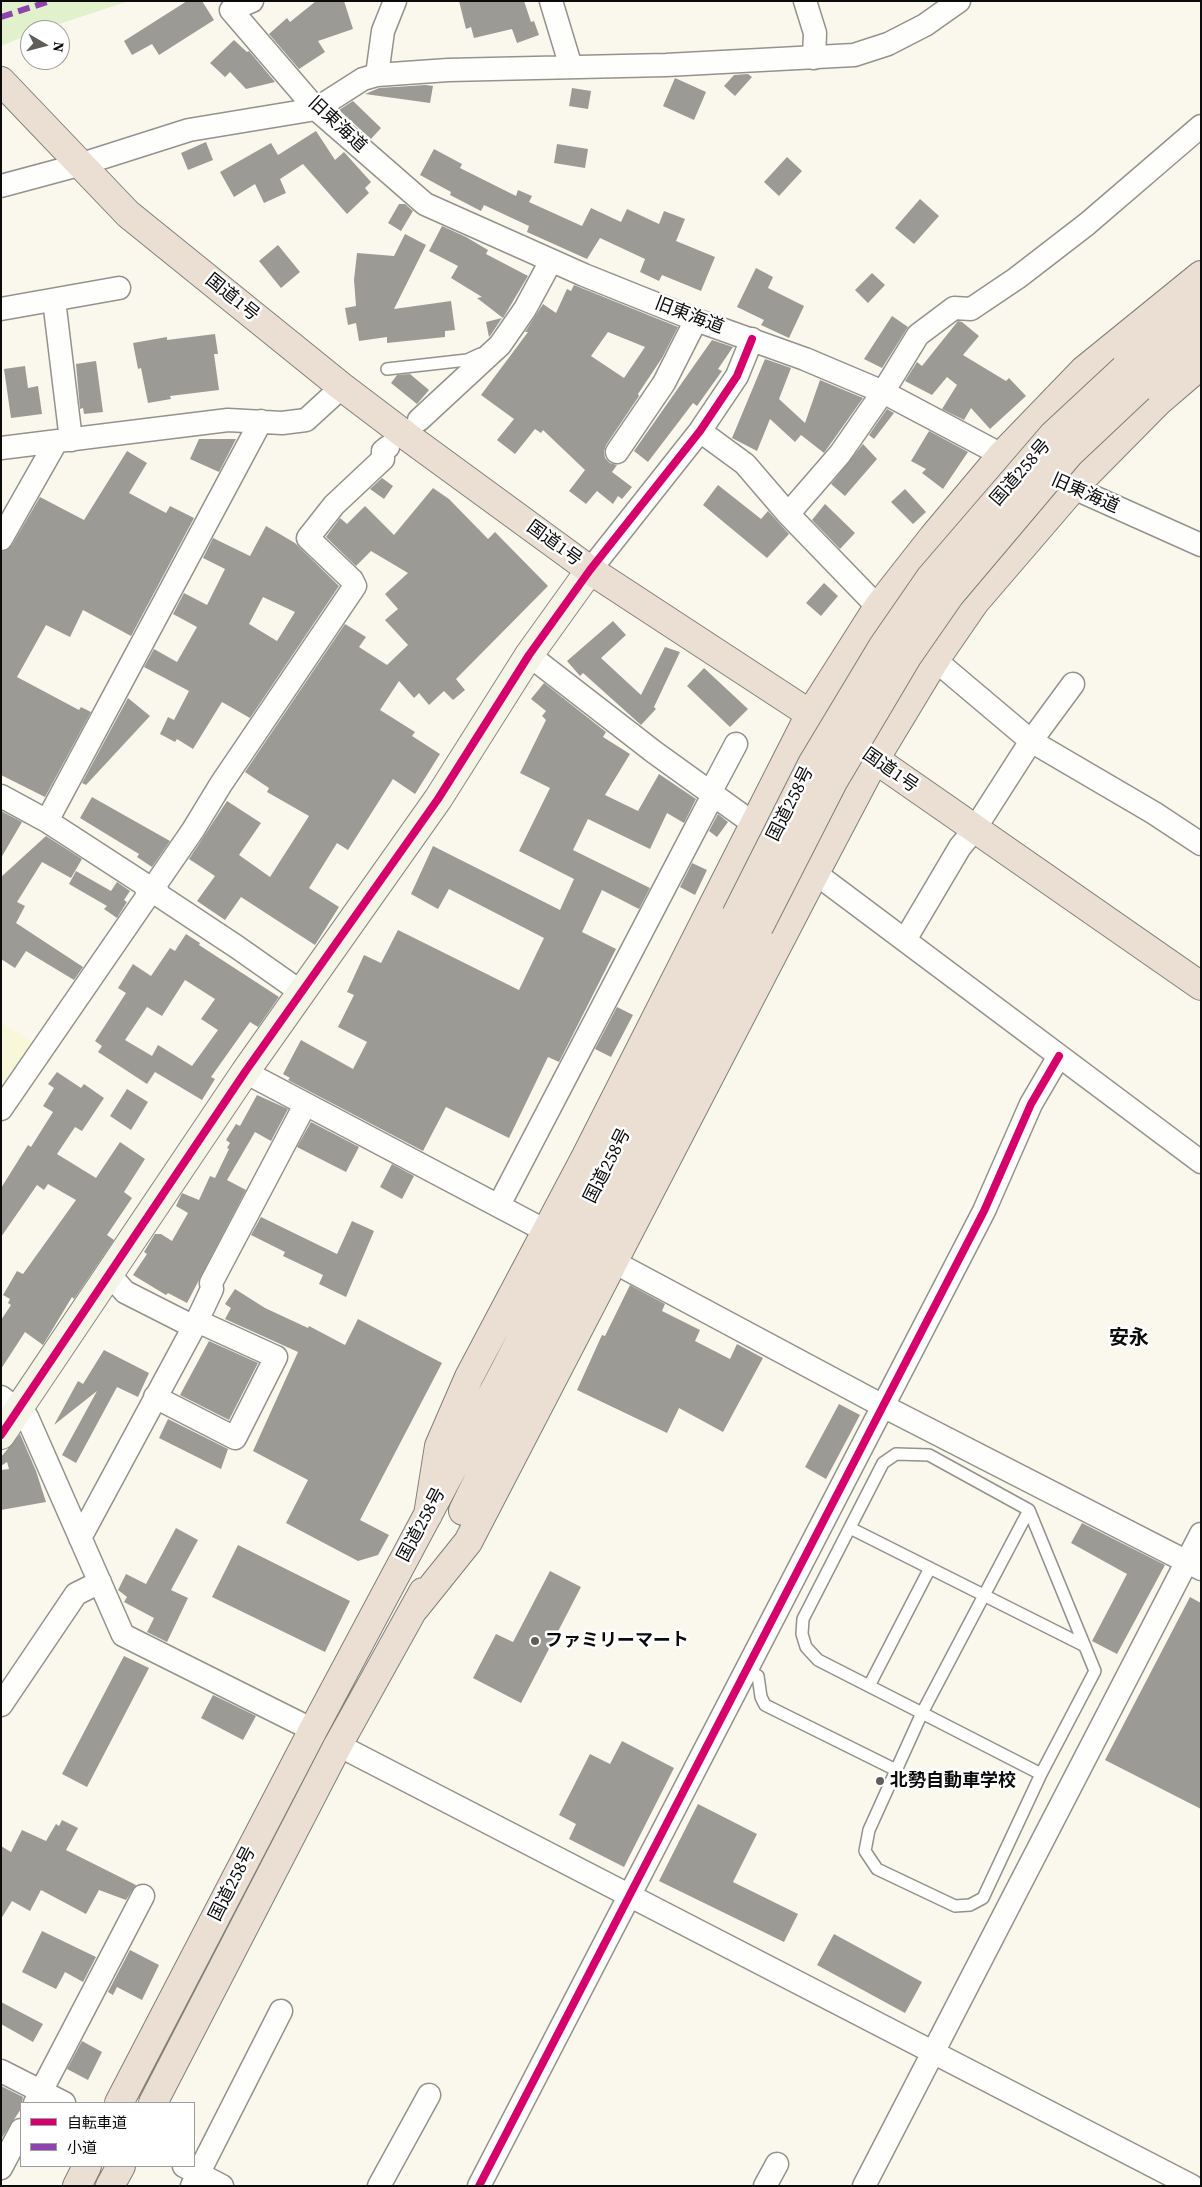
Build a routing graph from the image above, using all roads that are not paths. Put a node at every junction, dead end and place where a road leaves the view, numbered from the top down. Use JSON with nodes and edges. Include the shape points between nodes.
{"nodes":[{"id":1,"x":252,"y":1,"type":"edge"},
{"id":2,"x":395,"y":1,"type":"edge"},
{"id":3,"x":551,"y":1,"type":"edge"},
{"id":4,"x":806,"y":1,"type":"edge"},
{"id":5,"x":959,"y":1,"type":"edge"},
{"id":6,"x":814,"y":58,"type":"junction"},
{"id":7,"x":571,"y":67,"type":"junction"},
{"id":8,"x":377,"y":75,"type":"junction"},
{"id":9,"x":3,"y":87,"type":"edge"},
{"id":10,"x":316,"y":109,"type":"junction"},
{"id":11,"x":1201,"y":126,"type":"edge"},
{"id":12,"x":79,"y":165,"type":"junction"},
{"id":13,"x":1,"y":186,"type":"edge"},
{"id":14,"x":550,"y":261,"type":"junction"},
{"id":15,"x":1201,"y":275,"type":"edge"},
{"id":16,"x":119,"y":288,"type":"dead end"},
{"id":17,"x":54,"y":300,"type":"junction"},
{"id":18,"x":1201,"y":304,"type":"edge"},
{"id":19,"x":1,"y":309,"type":"edge"},
{"id":20,"x":696,"y":320,"type":"junction"},
{"id":21,"x":1201,"y":334,"type":"edge"},
{"id":22,"x":752,"y":340,"type":"junction"},
{"id":23,"x":500,"y":345,"type":"junction"},
{"id":24,"x":1201,"y":366,"type":"edge"},
{"id":25,"x":387,"y":369,"type":"dead end"},
{"id":26,"x":1131,"y":378,"type":"junction"},
{"id":27,"x":342,"y":387,"type":"junction"},
{"id":28,"x":883,"y":392,"type":"junction"},
{"id":29,"x":261,"y":420,"type":"junction"},
{"id":30,"x":419,"y":420,"type":"dead end"},
{"id":31,"x":700,"y":431,"type":"junction"},
{"id":32,"x":64,"y":441,"type":"junction"},
{"id":33,"x":388,"y":447,"type":"dead end"},
{"id":34,"x":1,"y":448,"type":"edge"},
{"id":35,"x":616,"y":452,"type":"dead end"},
{"id":36,"x":1002,"y":456,"type":"junction"},
{"id":37,"x":1073,"y":488,"type":"junction"},
{"id":38,"x":788,"y":514,"type":"junction"},
{"id":39,"x":1,"y":539,"type":"edge"},
{"id":40,"x":1201,"y":545,"type":"edge"},
{"id":41,"x":590,"y":570,"type":"junction"},
{"id":42,"x":878,"y":607,"type":"junction"},
{"id":43,"x":529,"y":655,"type":"junction"},
{"id":44,"x":935,"y":660,"type":"junction"},
{"id":45,"x":1074,"y":684,"type":"dead end"},
{"id":46,"x":810,"y":714,"type":"junction"},
{"id":47,"x":1031,"y":741,"type":"junction"},
{"id":48,"x":736,"y":744,"type":"dead end"},
{"id":49,"x":874,"y":761,"type":"junction"},
{"id":50,"x":711,"y":794,"type":"junction"},
{"id":51,"x":1,"y":796,"type":"edge"},
{"id":52,"x":47,"y":821,"type":"junction"},
{"id":53,"x":754,"y":824,"type":"junction"},
{"id":54,"x":974,"y":830,"type":"junction"},
{"id":55,"x":1201,"y":844,"type":"edge"},
{"id":56,"x":815,"y":873,"type":"junction"},
{"id":57,"x":151,"y":889,"type":"junction"},
{"id":58,"x":747,"y":921,"type":"junction"},
{"id":59,"x":904,"y":940,"type":"junction"},
{"id":60,"x":1201,"y":986,"type":"edge"},
{"id":61,"x":301,"y":992,"type":"junction"},
{"id":62,"x":1059,"y":1056,"type":"junction"},
{"id":63,"x":245,"y":1072,"type":"junction"},
{"id":64,"x":305,"y":1105,"type":"junction"},
{"id":65,"x":1,"y":1109,"type":"edge"},
{"id":66,"x":1201,"y":1162,"type":"edge"},
{"id":67,"x":499,"y":1206,"type":"junction"},
{"id":68,"x":546,"y":1231,"type":"junction"},
{"id":69,"x":612,"y":1261,"type":"junction"},
{"id":70,"x":109,"y":1274,"type":"junction"},
{"id":71,"x":195,"y":1324,"type":"junction"},
{"id":72,"x":155,"y":1397,"type":"junction"},
{"id":73,"x":10,"y":1402,"type":"edge"},
{"id":74,"x":883,"y":1406,"type":"junction"},
{"id":75,"x":1,"y":1435,"type":"edge"},
{"id":76,"x":1029,"y":1510,"type":"junction"},
{"id":77,"x":428,"y":1515,"type":"junction"},
{"id":78,"x":850,"y":1528,"type":"junction"},
{"id":79,"x":1201,"y":1534,"type":"edge"},
{"id":80,"x":80,"y":1538,"type":"junction"},
{"id":81,"x":1194,"y":1565,"type":"edge"},
{"id":82,"x":930,"y":1568,"type":"junction"},
{"id":83,"x":100,"y":1582,"type":"junction"},
{"id":84,"x":984,"y":1595,"type":"junction"},
{"id":85,"x":415,"y":1608,"type":"junction"},
{"id":86,"x":1085,"y":1646,"type":"junction"},
{"id":87,"x":746,"y":1670,"type":"junction"},
{"id":88,"x":869,"y":1686,"type":"junction"},
{"id":89,"x":1,"y":1706,"type":"edge"},
{"id":90,"x":922,"y":1713,"type":"junction"},
{"id":91,"x":312,"y":1730,"type":"junction"},
{"id":92,"x":338,"y":1745,"type":"junction"},
{"id":93,"x":896,"y":1770,"type":"junction"},
{"id":94,"x":1041,"y":1774,"type":"junction"},
{"id":95,"x":142,"y":1896,"type":"dead end"},
{"id":96,"x":629,"y":1897,"type":"junction"},
{"id":97,"x":281,"y":2011,"type":"dead end"},
{"id":98,"x":933,"y":2052,"type":"junction"},
{"id":99,"x":1,"y":2071,"type":"edge"},
{"id":100,"x":428,"y":2095,"type":"dead end"},
{"id":101,"x":38,"y":2098,"type":"edge"},
{"id":102,"x":59,"y":2102,"type":"edge"},
{"id":103,"x":120,"y":2102,"type":"edge"},
{"id":104,"x":154,"y":2102,"type":"edge"},
{"id":105,"x":20,"y":2132,"type":"edge"},
{"id":106,"x":776,"y":2164,"type":"dead end"},
{"id":107,"x":86,"y":2167,"type":"edge"},
{"id":108,"x":120,"y":2167,"type":"edge"},
{"id":109,"x":1,"y":2168,"type":"edge"},
{"id":110,"x":191,"y":2175,"type":"edge"},
{"id":111,"x":77,"y":2186,"type":"edge"},
{"id":112,"x":110,"y":2186,"type":"edge"},
{"id":113,"x":222,"y":2186,"type":"edge"},
{"id":114,"x":379,"y":2186,"type":"edge"},
{"id":115,"x":479,"y":2186,"type":"edge"},
{"id":116,"x":765,"y":2186,"type":"edge"},
{"id":117,"x":864,"y":2186,"type":"edge"},
{"id":118,"x":1192,"y":2186,"type":"edge"}],
"edges":[{"from":1,"to":10,"type":"street","name":"旧東海道","via":[[231,10]]},
{"from":2,"to":8,"type":"street","via":[[383,30]]},
{"from":3,"to":7,"type":"street"},
{"from":4,"to":6,"type":"street","via":[[815,34]]},
{"from":5,"to":6,"type":"street","via":[[926,25],[874,50]]},
{"from":6,"to":7,"type":"street"},
{"from":7,"to":8,"type":"street"},
{"from":8,"to":10,"type":"street","via":[[363,79]]},
{"from":9,"to":12,"type":"highway","name":"国道1号"},
{"from":10,"to":12,"type":"street","via":[[189,130]]},
{"from":10,"to":14,"type":"street","name":"旧東海道","via":[[425,204]]},
{"from":11,"to":28,"type":"street","via":[[1087,224],[1017,278],[971,309],[954,308],[918,335]]},
{"from":12,"to":13,"type":"street"},
{"from":12,"to":27,"type":"highway","name":"国道1号","via":[[128,214]]},
{"from":14,"to":20,"type":"street","name":"旧東海道"},
{"from":14,"to":23,"type":"street","via":[[525,309]]},
{"from":15,"to":36,"type":"highway","via":[[1084,370]]},
{"from":16,"to":17,"type":"street"},
{"from":17,"to":19,"type":"street"},
{"from":17,"to":32,"type":"street"},
{"from":18,"to":26,"type":"highway","name":"国道258号","via":[[1164,331]]},
{"from":20,"to":22,"type":"street","name":"旧東海道"},
{"from":20,"to":35,"type":"street","via":[[664,384]]},
{"from":21,"to":26,"type":"highway","name":"国道258号"},
{"from":22,"to":28,"type":"street","name":"旧東海道"},
{"from":22,"to":31,"type":"street","via":[[737,376]]},
{"from":23,"to":25,"type":"lane","via":[[467,360]]},
{"from":23,"to":30,"type":"street"},
{"from":24,"to":37,"type":"highway","via":[[1158,402]]},
{"from":26,"to":58,"type":"highway","name":"国道258号","bridge":true,"via":[[1053,435],[930,578],[883,646],[812,764]]},
{"from":27,"to":29,"type":"street","via":[[306,420],[282,423]]},
{"from":27,"to":41,"type":"highway","name":"国道1号"},
{"from":28,"to":36,"type":"street","name":"旧東海道"},
{"from":28,"to":38,"type":"street","via":[[840,454]]},
{"from":29,"to":32,"type":"street","via":[[228,420]]},
{"from":29,"to":52,"type":"street"},
{"from":31,"to":38,"type":"street","via":[[745,464]]},
{"from":31,"to":41,"type":"street"},
{"from":32,"to":34,"type":"street"},
{"from":32,"to":39,"type":"street"},
{"from":33,"to":57,"type":"street","via":[[383,451],[383,459],[334,505],[308,538],[355,586]]},
{"from":36,"to":37,"type":"street","name":"旧東海道"},
{"from":36,"to":42,"type":"highway"},
{"from":37,"to":40,"type":"street","name":"旧東海道"},
{"from":37,"to":44,"type":"highway","via":[[975,602]]},
{"from":38,"to":42,"type":"street"},
{"from":41,"to":43,"type":"street"},
{"from":41,"to":46,"type":"highway","name":"国道1号"},
{"from":42,"to":46,"type":"highway"},
{"from":43,"to":50,"type":"street"},
{"from":43,"to":61,"type":"street","via":[[438,799]]},
{"from":44,"to":47,"type":"street"},
{"from":44,"to":49,"type":"highway"},
{"from":45,"to":47,"type":"street"},
{"from":46,"to":49,"type":"highway","name":"国道1号"},
{"from":46,"to":53,"type":"highway"},
{"from":47,"to":54,"type":"street"},
{"from":47,"to":55,"type":"street"},
{"from":48,"to":50,"type":"street"},
{"from":49,"to":54,"type":"highway","name":"国道1号"},
{"from":49,"to":56,"type":"highway"},
{"from":50,"to":53,"type":"street"},
{"from":50,"to":67,"type":"street"},
{"from":51,"to":52,"type":"street"},
{"from":52,"to":57,"type":"street"},
{"from":53,"to":68,"type":"highway"},
{"from":54,"to":59,"type":"street","via":[[960,847]]},
{"from":54,"to":60,"type":"highway","name":"国道1号"},
{"from":56,"to":59,"type":"street"},
{"from":56,"to":69,"type":"highway"},
{"from":57,"to":61,"type":"street"},
{"from":57,"to":65,"type":"street"},
{"from":58,"to":77,"type":"highway","name":"国道258号"},
{"from":58,"to":85,"type":"highway","name":"国道258号","via":[[528,1380]]},
{"from":59,"to":62,"type":"street"},
{"from":61,"to":63,"type":"street"},
{"from":62,"to":66,"type":"street"},
{"from":62,"to":74,"type":"street","via":[[1031,1104],[984,1212]]},
{"from":63,"to":64,"type":"street"},
{"from":63,"to":70,"type":"street"},
{"from":64,"to":67,"type":"street"},
{"from":64,"to":71,"type":"street","via":[[211,1283],[212,1289]]},
{"from":67,"to":68,"type":"street"},
{"from":68,"to":77,"type":"highway","via":[[469,1377],[439,1446]]},
{"from":69,"to":74,"type":"street"},
{"from":69,"to":85,"type":"highway","via":[[468,1542]]},
{"from":70,"to":71,"type":"street","via":[[125,1292]]},
{"from":70,"to":73,"type":"street"},
{"from":71,"to":72,"type":"street"},
{"from":71,"to":72,"type":"street","via":[[276,1357],[235,1438]]},
{"from":72,"to":80,"type":"street"},
{"from":73,"to":75,"type":"street"},
{"from":73,"to":80,"type":"street","via":[[27,1416]]},
{"from":74,"to":81,"type":"street"},
{"from":74,"to":87,"type":"street"},
{"from":76,"to":78,"type":"lane","via":[[929,1455],[896,1454],[883,1463]]},
{"from":76,"to":84,"type":"lane"},
{"from":76,"to":86,"type":"lane"},
{"from":77,"to":91,"type":"highway","name":"国道258号"},
{"from":78,"to":82,"type":"lane"},
{"from":78,"to":88,"type":"lane","via":[[802,1619],[802,1634],[806,1647],[818,1660]]},
{"from":79,"to":81,"type":"street"},
{"from":80,"to":83,"type":"street"},
{"from":81,"to":98,"type":"street"},
{"from":82,"to":84,"type":"lane"},
{"from":82,"to":88,"type":"lane"},
{"from":83,"to":89,"type":"street","via":[[76,1594]]},
{"from":83,"to":91,"type":"street","via":[[123,1634]]},
{"from":84,"to":86,"type":"lane"},
{"from":84,"to":90,"type":"lane"},
{"from":85,"to":92,"type":"highway","name":"国道258号"},
{"from":86,"to":94,"type":"lane","via":[[1095,1671]]},
{"from":87,"to":93,"type":"lane","via":[[758,1676],[765,1705]]},
{"from":87,"to":96,"type":"street"},
{"from":88,"to":90,"type":"lane"},
{"from":90,"to":93,"type":"lane"},
{"from":90,"to":94,"type":"lane"},
{"from":91,"to":103,"type":"highway","name":"国道258号"},
{"from":92,"to":96,"type":"street"},
{"from":92,"to":104,"type":"highway","name":"国道258号"},
{"from":93,"to":94,"type":"lane","via":[[869,1830],[865,1851],[877,1869],[956,1906],[970,1906],[983,1898]]},
{"from":95,"to":101,"type":"street"},
{"from":96,"to":98,"type":"street"},
{"from":96,"to":115,"type":"street"},
{"from":97,"to":110,"type":"street"},
{"from":98,"to":117,"type":"street"},
{"from":98,"to":118,"type":"street"},
{"from":99,"to":101,"type":"street"},
{"from":100,"to":114,"type":"street"},
{"from":101,"to":102,"type":"street"},
{"from":105,"to":109,"type":"street"},
{"from":106,"to":116,"type":"street"},
{"from":107,"to":111,"type":"highway"},
{"from":108,"to":112,"type":"highway"},
{"from":110,"to":113,"type":"street"}]}
